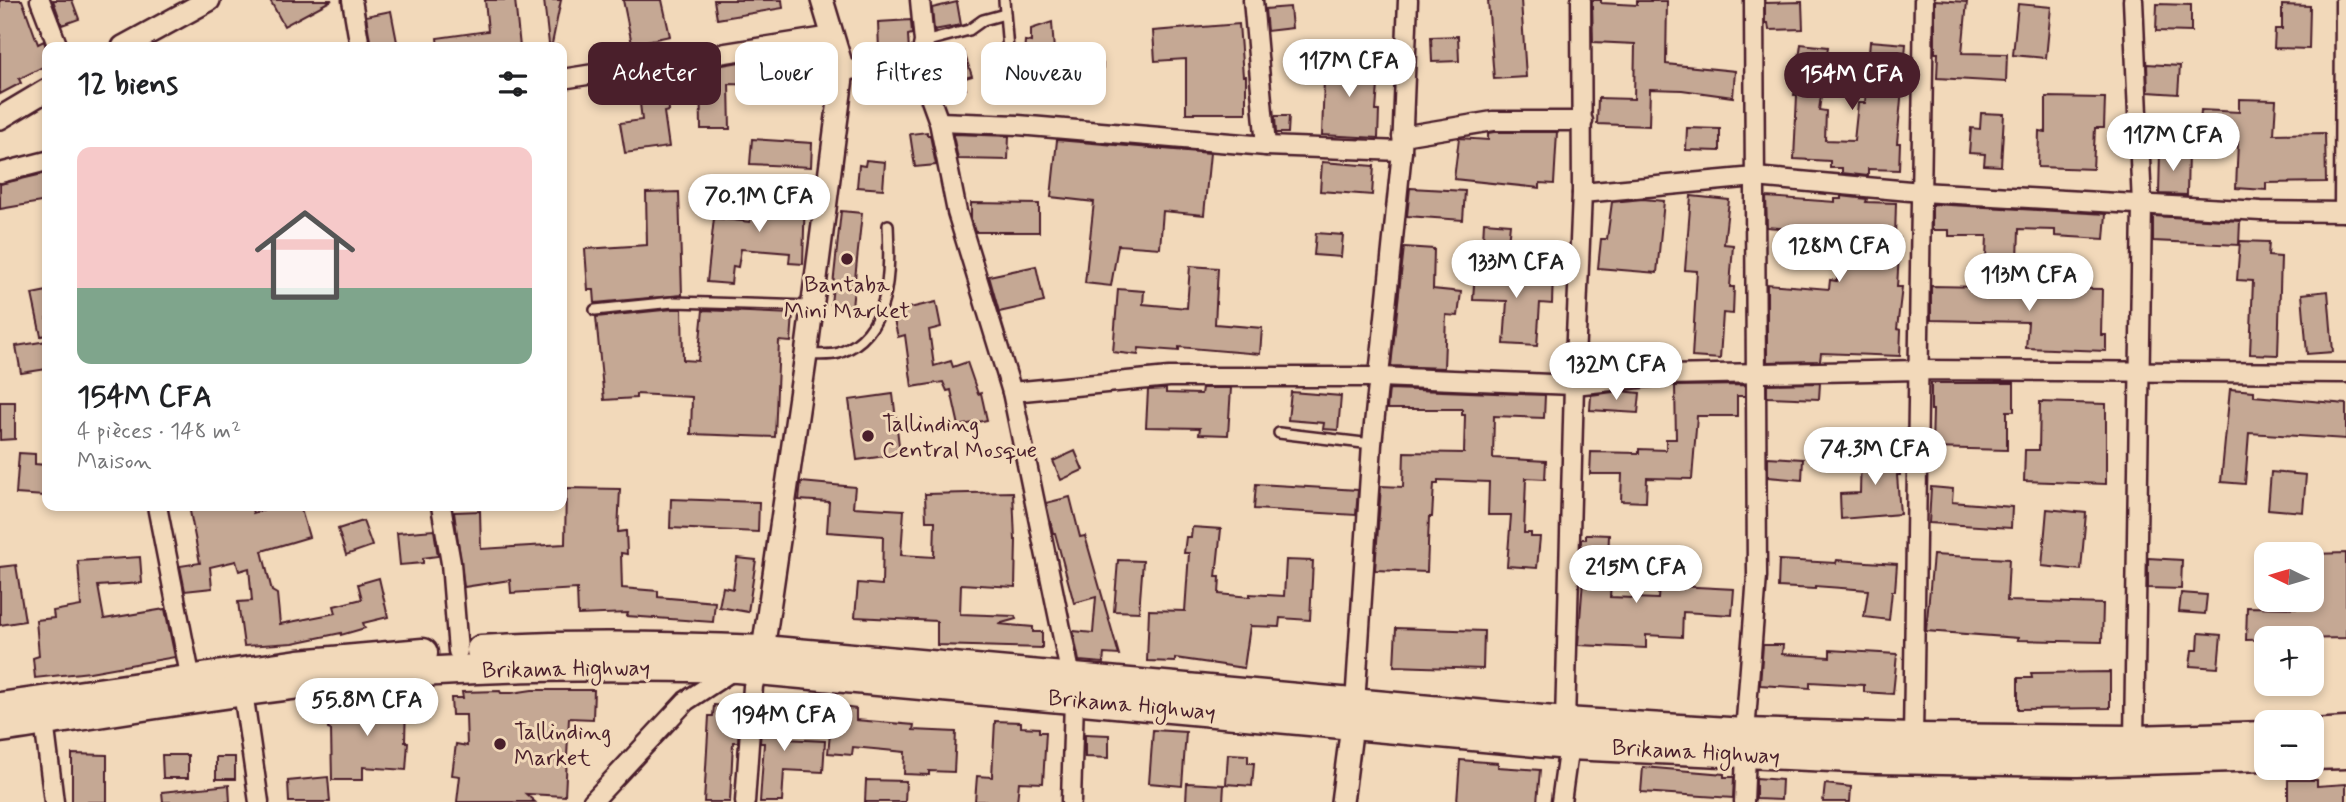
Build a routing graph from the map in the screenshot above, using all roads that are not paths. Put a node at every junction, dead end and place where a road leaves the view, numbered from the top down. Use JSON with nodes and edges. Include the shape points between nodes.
{"nodes":[{"id":1,"x":40,"y":0,"type":"edge"},
{"id":2,"x":209,"y":0,"type":"edge"},
{"id":3,"x":352,"y":0,"type":"edge"},
{"id":4,"x":822,"y":0,"type":"edge"},
{"id":5,"x":920,"y":0,"type":"edge"},
{"id":6,"x":1004,"y":0,"type":"edge"},
{"id":7,"x":1253,"y":0,"type":"edge"},
{"id":8,"x":1408,"y":0,"type":"edge"},
{"id":9,"x":1581,"y":0,"type":"edge"},
{"id":10,"x":1755,"y":0,"type":"edge"},
{"id":11,"x":1924,"y":0,"type":"edge"},
{"id":12,"x":2133,"y":0,"type":"edge"},
{"id":13,"x":2345,"y":0,"type":"edge"},
{"id":14,"x":1005,"y":14,"type":"junction"},
{"id":15,"x":832,"y":36,"type":"junction"},
{"id":16,"x":56,"y":42,"type":"edge"},
{"id":17,"x":131,"y":42,"type":"edge"},
{"id":18,"x":359,"y":42,"type":"edge"},
{"id":19,"x":924,"y":42,"type":"joint"},
{"id":20,"x":1007,"y":42,"type":"edge"},
{"id":21,"x":843,"y":71,"type":"junction"},
{"id":22,"x":852,"y":71,"type":"edge"},
{"id":23,"x":567,"y":78,"type":"edge"},
{"id":24,"x":42,"y":93,"type":"edge"},
{"id":25,"x":933,"y":105,"type":"edge"},
{"id":26,"x":0,"y":118,"type":"edge"},
{"id":27,"x":1583,"y":121,"type":"junction"},
{"id":28,"x":939,"y":122,"type":"junction"},
{"id":29,"x":1402,"y":143,"type":"junction"},
{"id":30,"x":1266,"y":146,"type":"junction"},
{"id":31,"x":42,"y":162,"type":"edge"},
{"id":32,"x":0,"y":173,"type":"edge"},
{"id":33,"x":1755,"y":177,"type":"junction"},
{"id":34,"x":1921,"y":192,"type":"junction"},
{"id":35,"x":1582,"y":193,"type":"junction"},
{"id":36,"x":2141,"y":205,"type":"junction"},
{"id":37,"x":2345,"y":212,"type":"edge"},
{"id":38,"x":888,"y":225,"type":"dead end"},
{"id":39,"x":811,"y":306,"type":"junction"},
{"id":40,"x":595,"y":310,"type":"dead end"},
{"id":41,"x":806,"y":355,"type":"junction"},
{"id":42,"x":1919,"y":370,"type":"junction"},
{"id":43,"x":1755,"y":373,"type":"junction"},
{"id":44,"x":2139,"y":373,"type":"junction"},
{"id":45,"x":2346,"y":373,"type":"edge"},
{"id":46,"x":1379,"y":377,"type":"junction"},
{"id":47,"x":1574,"y":385,"type":"junction"},
{"id":48,"x":1012,"y":392,"type":"junction"},
{"id":49,"x":1279,"y":433,"type":"dead end"},
{"id":50,"x":1372,"y":444,"type":"junction"},
{"id":51,"x":158,"y":511,"type":"edge"},
{"id":52,"x":442,"y":511,"type":"edge"},
{"id":53,"x":457,"y":651,"type":"junction"},
{"id":54,"x":753,"y":663,"type":"junction"},
{"id":55,"x":191,"y":680,"type":"junction"},
{"id":56,"x":1072,"y":688,"type":"junction"},
{"id":57,"x":243,"y":692,"type":"junction"},
{"id":58,"x":0,"y":707,"type":"edge"},
{"id":59,"x":1354,"y":714,"type":"junction"},
{"id":60,"x":44,"y":721,"type":"junction"},
{"id":61,"x":0,"y":728,"type":"edge"},
{"id":62,"x":2346,"y":732,"type":"edge"},
{"id":63,"x":2324,"y":733,"type":"edge"},
{"id":64,"x":1567,"y":734,"type":"junction"},
{"id":65,"x":2254,"y":736,"type":"edge"},
{"id":66,"x":1913,"y":738,"type":"junction"},
{"id":67,"x":2134,"y":740,"type":"junction"},
{"id":68,"x":1746,"y":743,"type":"junction"},
{"id":69,"x":2346,"y":754,"type":"edge"},
{"id":70,"x":2324,"y":755,"type":"edge"},
{"id":71,"x":2254,"y":756,"type":"edge"},
{"id":72,"x":54,"y":802,"type":"edge"},
{"id":73,"x":259,"y":802,"type":"edge"},
{"id":74,"x":592,"y":802,"type":"edge"},
{"id":75,"x":745,"y":802,"type":"edge"},
{"id":76,"x":1071,"y":802,"type":"edge"},
{"id":77,"x":1342,"y":802,"type":"edge"},
{"id":78,"x":1561,"y":802,"type":"edge"},
{"id":79,"x":1744,"y":802,"type":"edge"}],
"edges":[{"from":1,"to":16,"type":"street"},
{"from":2,"to":17,"type":"street"},
{"from":3,"to":18,"type":"street"},
{"from":4,"to":15,"type":"street"},
{"from":5,"to":19,"type":"street"},
{"from":6,"to":14,"type":"lane"},
{"from":7,"to":30,"type":"street"},
{"from":8,"to":29,"type":"street"},
{"from":9,"to":27,"type":"street"},
{"from":10,"to":33,"type":"street"},
{"from":11,"to":34,"type":"street"},
{"from":12,"to":36,"type":"street"},
{"from":13,"to":37,"type":"street"},
{"from":14,"to":19,"type":"lane"},
{"from":14,"to":20,"type":"lane"},
{"from":15,"to":21,"type":"street"},
{"from":15,"to":23,"type":"street"},
{"from":21,"to":22,"type":"street"},
{"from":21,"to":39,"type":"street"},
{"from":24,"to":26,"type":"street"},
{"from":25,"to":28,"type":"street"},
{"from":27,"to":29,"type":"street","via":[[1493,121]]},
{"from":27,"to":35,"type":"street"},
{"from":28,"to":30,"type":"street"},
{"from":28,"to":48,"type":"street","via":[[957,212]]},
{"from":29,"to":30,"type":"street"},
{"from":29,"to":46,"type":"street"},
{"from":31,"to":32,"type":"street"},
{"from":33,"to":34,"type":"street"},
{"from":33,"to":35,"type":"street"},
{"from":33,"to":43,"type":"street"},
{"from":34,"to":36,"type":"street"},
{"from":34,"to":42,"type":"street"},
{"from":35,"to":47,"type":"street"},
{"from":36,"to":37,"type":"street"},
{"from":36,"to":44,"type":"street"},
{"from":38,"to":41,"type":"lane","via":[[887,289],[869,331],[836,354]]},
{"from":39,"to":40,"type":"lane","via":[[673,302]]},
{"from":39,"to":41,"type":"street"},
{"from":41,"to":54,"type":"street"},
{"from":42,"to":43,"type":"street"},
{"from":42,"to":44,"type":"street"},
{"from":42,"to":66,"type":"street"},
{"from":43,"to":47,"type":"street","via":[[1667,375]]},
{"from":43,"to":68,"type":"street","via":[[1757,576]]},
{"from":44,"to":45,"type":"street"},
{"from":44,"to":67,"type":"street"},
{"from":46,"to":47,"type":"street"},
{"from":46,"to":48,"type":"street","via":[[1169,377]]},
{"from":46,"to":50,"type":"street"},
{"from":47,"to":64,"type":"street"},
{"from":48,"to":56,"type":"street"},
{"from":49,"to":50,"type":"lane"},
{"from":50,"to":59,"type":"street"},
{"from":51,"to":55,"type":"street"},
{"from":52,"to":53,"type":"street"},
{"from":53,"to":54,"type":"highway","name":"Brikama Highway","via":[[639,645]]},
{"from":53,"to":55,"type":"highway","name":"Brikama Highway","via":[[299,664]]},
{"from":54,"to":56,"type":"highway","name":"Brikama Highway"},
{"from":54,"to":57,"type":"highway","name":"Brikama Highway","via":[[510,667],[363,677]]},
{"from":54,"to":74,"type":"street","via":[[686,701]]},
{"from":54,"to":75,"type":"street"},
{"from":55,"to":58,"type":"highway","name":"Brikama Highway"},
{"from":56,"to":59,"type":"highway","name":"Brikama Highway"},
{"from":56,"to":76,"type":"street"},
{"from":57,"to":60,"type":"highway","name":"Brikama Highway"},
{"from":57,"to":73,"type":"street"},
{"from":59,"to":64,"type":"highway","name":"Brikama Highway"},
{"from":59,"to":77,"type":"street"},
{"from":60,"to":61,"type":"highway","name":"Brikama Highway"},
{"from":60,"to":72,"type":"street"},
{"from":62,"to":63,"type":"highway"},
{"from":64,"to":68,"type":"highway","name":"Brikama Highway"},
{"from":64,"to":78,"type":"street"},
{"from":65,"to":67,"type":"highway","name":"Brikama Highway"},
{"from":66,"to":67,"type":"highway","name":"Brikama Highway"},
{"from":66,"to":68,"type":"highway","name":"Brikama Highway"},
{"from":68,"to":71,"type":"highway","name":"Brikama Highway","via":[[1876,759],[2077,762]]},
{"from":68,"to":79,"type":"street"},
{"from":69,"to":70,"type":"highway"}]}
